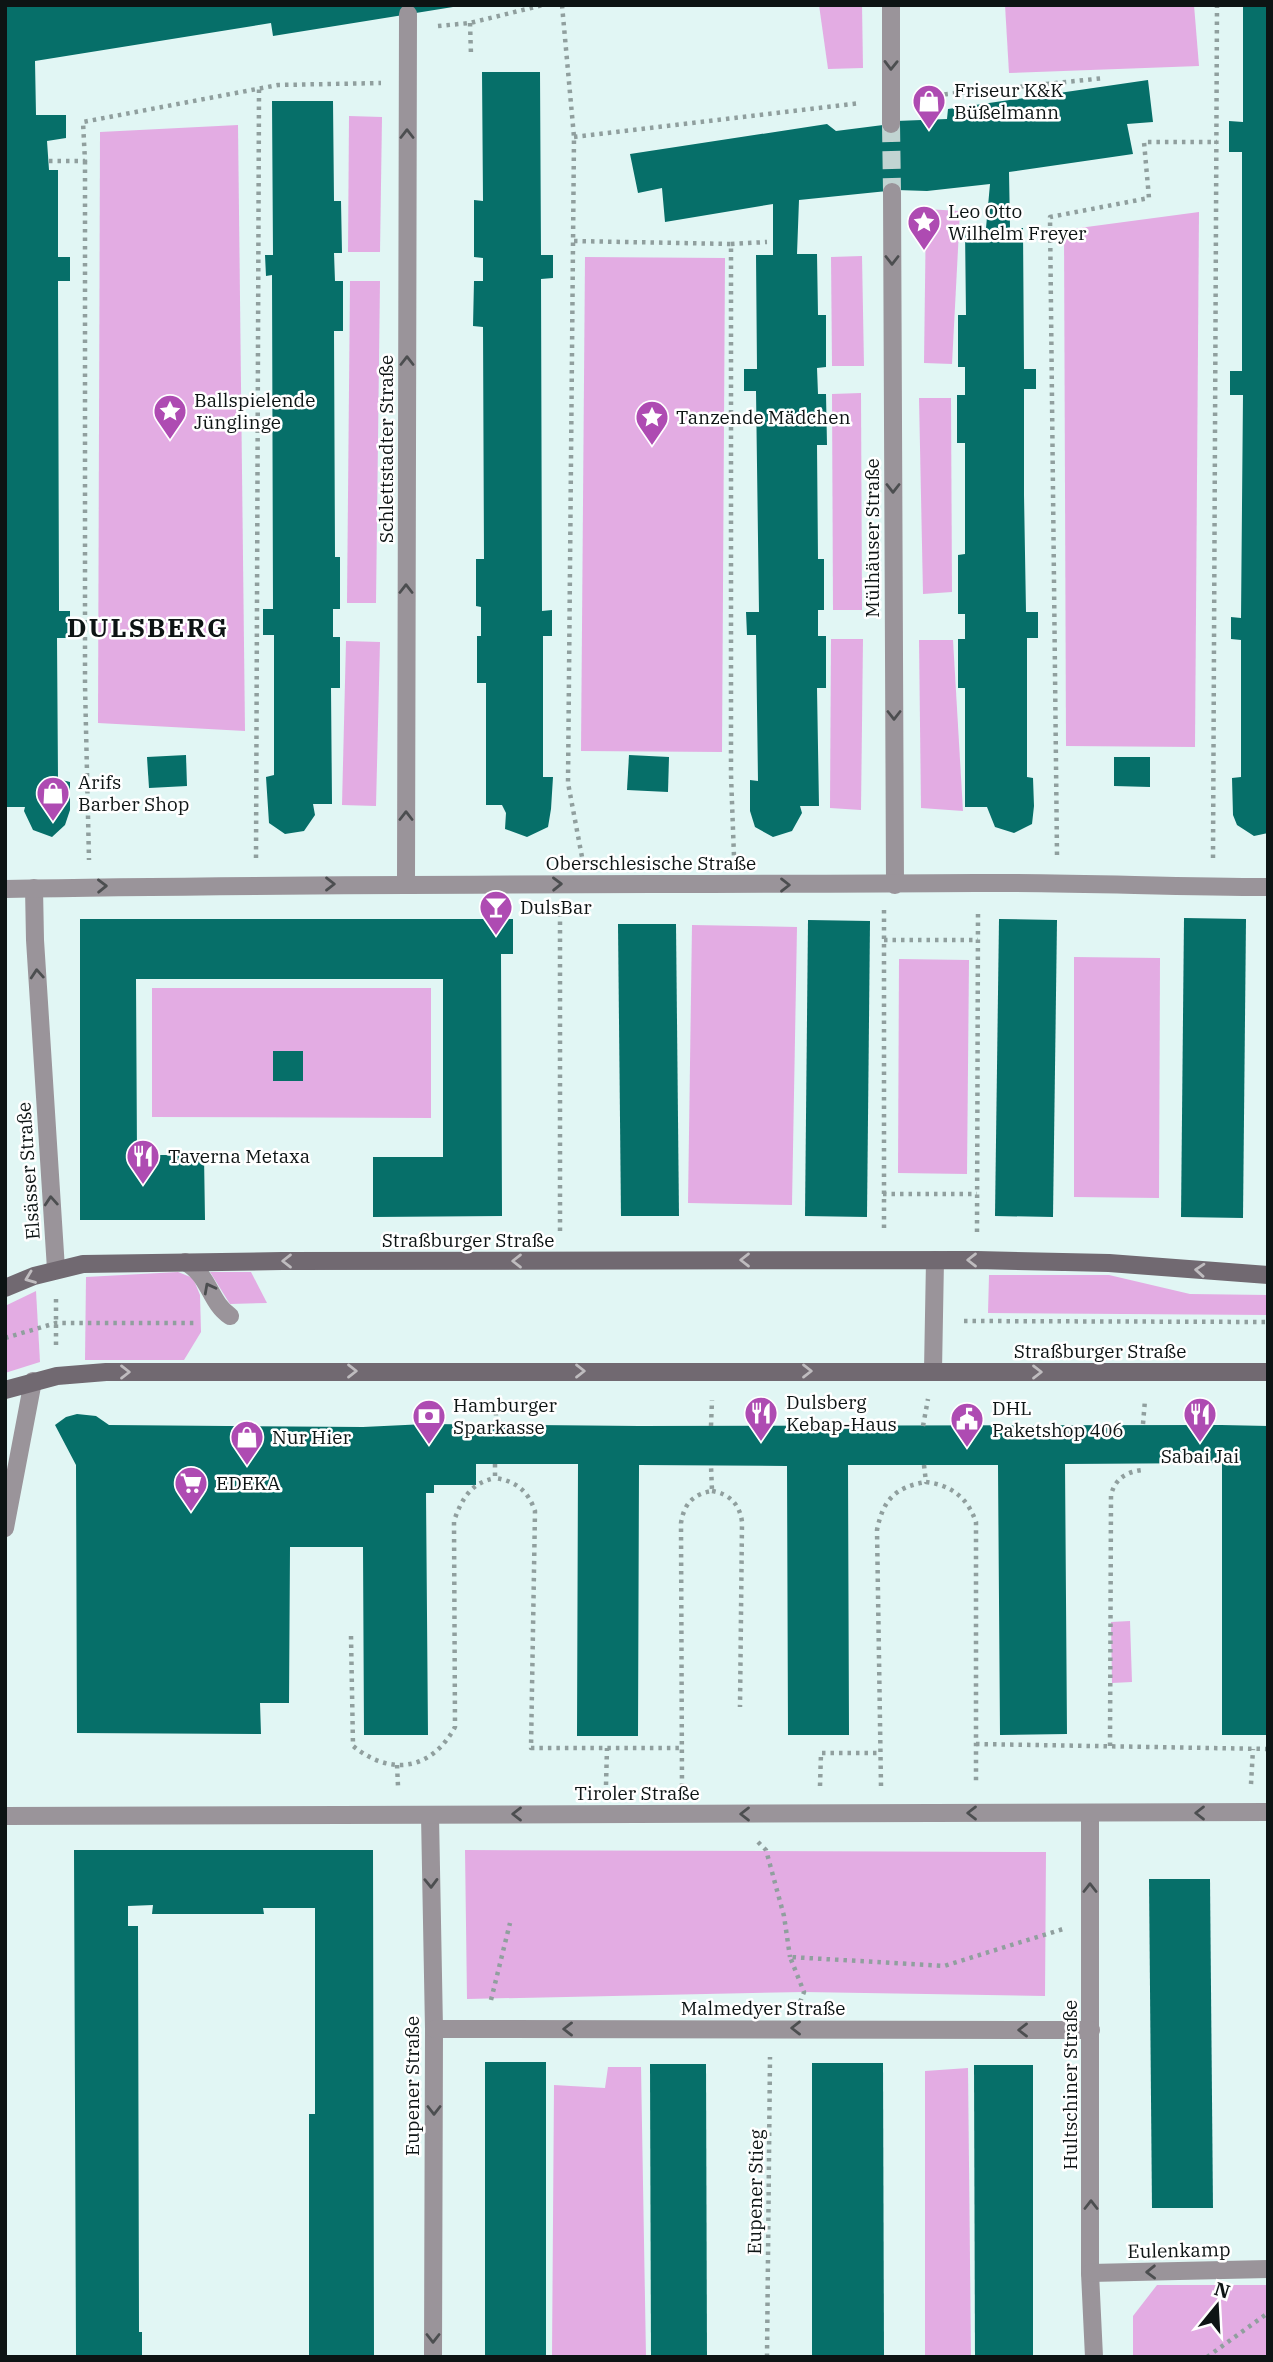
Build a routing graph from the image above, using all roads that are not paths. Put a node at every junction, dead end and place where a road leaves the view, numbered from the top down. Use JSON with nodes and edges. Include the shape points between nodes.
{"nodes":[{"id":1,"x":891,"y":5,"type":"edge"},
{"id":2,"x":408,"y":22,"type":"road end"},
{"id":3,"x":891,"y":124,"type":"tunnel mouth"},
{"id":4,"x":892,"y":192,"type":"tunnel mouth"},
{"id":5,"x":405,"y":884,"type":"junction"},
{"id":6,"x":890,"y":885,"type":"junction"},
{"id":7,"x":1268,"y":887,"type":"edge"},
{"id":8,"x":34,"y":888,"type":"junction"},
{"id":9,"x":5,"y":889,"type":"edge"},
{"id":10,"x":935,"y":1261,"type":"junction"},
{"id":11,"x":185,"y":1262,"type":"junction"},
{"id":12,"x":56,"y":1269,"type":"junction"},
{"id":13,"x":1268,"y":1275,"type":"edge"},
{"id":14,"x":5,"y":1288,"type":"edge"},
{"id":15,"x":230,"y":1316,"type":"road end"},
{"id":16,"x":933,"y":1371,"type":"junction"},
{"id":17,"x":1268,"y":1372,"type":"edge"},
{"id":18,"x":33,"y":1381,"type":"junction"},
{"id":19,"x":5,"y":1390,"type":"edge"},
{"id":20,"x":5,"y":1528,"type":"edge"},
{"id":21,"x":1268,"y":1812,"type":"edge"},
{"id":22,"x":1090,"y":1813,"type":"junction"},
{"id":23,"x":430,"y":1815,"type":"junction"},
{"id":24,"x":5,"y":1816,"type":"edge"},
{"id":25,"x":434,"y":2029,"type":"junction"},
{"id":26,"x":1091,"y":2030,"type":"junction"},
{"id":27,"x":1268,"y":2269,"type":"edge"},
{"id":28,"x":1090,"y":2273,"type":"junction"},
{"id":29,"x":433,"y":2357,"type":"edge"},
{"id":30,"x":1094,"y":2357,"type":"edge"}],
"edges":[{"from":1,"to":3,"type":"street","one_way":true},
{"from":5,"to":2,"type":"street","name":"Schlettstadter Straße","one_way":true},
{"from":4,"to":6,"type":"street","name":"Mülhäuser Straße","one_way":true},
{"from":5,"to":6,"type":"street","name":"Oberschlesische Straße","one_way":true},
{"from":8,"to":5,"type":"street","name":"Oberschlesische Straße","one_way":true},
{"from":6,"to":7,"type":"street","name":"Oberschlesische Straße"},
{"from":8,"to":9,"type":"street"},
{"from":12,"to":8,"type":"street","name":"Elsässer Straße","one_way":true},
{"from":10,"to":11,"type":"main road","name":"Straßburger Straße","one_way":true},
{"from":13,"to":10,"type":"main road","name":"Straßburger Straße","one_way":true,"via":[[1109,1263]]},
{"from":10,"to":16,"type":"street"},
{"from":11,"to":12,"type":"main road","name":"Straßburger Straße","via":[[83,1264]]},
{"from":15,"to":11,"type":"street","one_way":true,"via":[[217,1304],[196,1268]]},
{"from":12,"to":14,"type":"main road","name":"Straßburger Straße","one_way":true},
{"from":16,"to":17,"type":"main road","name":"Straßburger Straße","one_way":true},
{"from":18,"to":16,"type":"main road","name":"Straßburger Straße","one_way":true,"via":[[106,1372]]},
{"from":18,"to":19,"type":"main road","name":"Straßburger Straße"},
{"from":18,"to":20,"type":"street"},
{"from":21,"to":22,"type":"street","name":"Tiroler Straße","one_way":true},
{"from":22,"to":23,"type":"street","name":"Tiroler Straße","one_way":true},
{"from":26,"to":22,"type":"street","name":"Hultschiner Straße","one_way":true},
{"from":23,"to":24,"type":"street","name":"Tiroler Straße"},
{"from":23,"to":25,"type":"street","name":"Eupener Straße","one_way":true},
{"from":26,"to":25,"type":"street","name":"Malmedyer Straße","one_way":true},
{"from":25,"to":29,"type":"street","name":"Eupener Straße","one_way":true},
{"from":28,"to":26,"type":"street","name":"Hultschiner Straße","one_way":true},
{"from":27,"to":28,"type":"street","name":"Eulenkamp","one_way":true},
{"from":28,"to":30,"type":"street","name":"Hultschiner Straße"}]}
